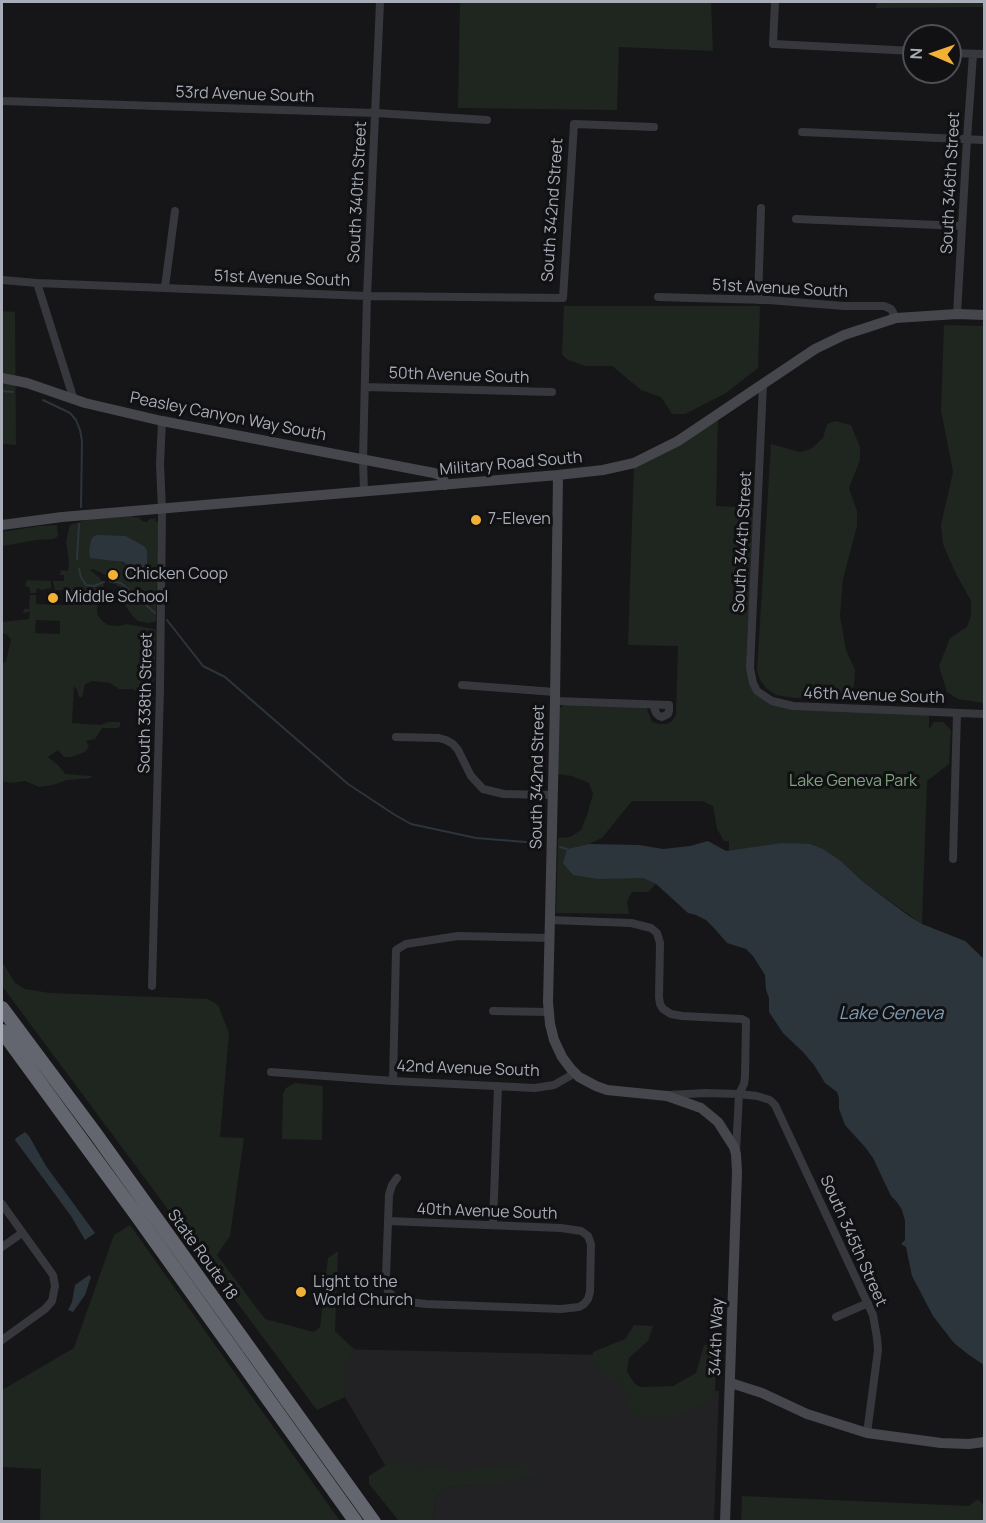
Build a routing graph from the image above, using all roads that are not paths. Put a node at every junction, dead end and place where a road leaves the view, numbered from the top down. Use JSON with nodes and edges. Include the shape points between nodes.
{"nodes":[{"id":1,"x":380,"y":2,"type":"edge"},
{"id":2,"x":775,"y":2,"type":"edge"},
{"id":3,"x":902,"y":50,"type":"edge"},
{"id":4,"x":962,"y":54,"type":"edge"},
{"id":5,"x":973,"y":54,"type":"junction"},
{"id":6,"x":984,"y":54,"type":"edge"},
{"id":7,"x":2,"y":101,"type":"edge"},
{"id":8,"x":376,"y":113,"type":"junction"},
{"id":9,"x":487,"y":120,"type":"dead end"},
{"id":10,"x":654,"y":127,"type":"dead end"},
{"id":11,"x":802,"y":132,"type":"dead end"},
{"id":12,"x":967,"y":139,"type":"junction"},
{"id":13,"x":984,"y":140,"type":"edge"},
{"id":14,"x":761,"y":208,"type":"dead end"},
{"id":15,"x":175,"y":212,"type":"dead end"},
{"id":16,"x":796,"y":219,"type":"dead end"},
{"id":17,"x":962,"y":226,"type":"junction"},
{"id":18,"x":2,"y":280,"type":"edge"},
{"id":19,"x":37,"y":282,"type":"junction"},
{"id":20,"x":165,"y":287,"type":"junction"},
{"id":21,"x":367,"y":296,"type":"junction"},
{"id":22,"x":658,"y":297,"type":"dead end"},
{"id":23,"x":562,"y":298,"type":"joint"},
{"id":24,"x":758,"y":300,"type":"junction"},
{"id":25,"x":957,"y":314,"type":"junction"},
{"id":26,"x":984,"y":315,"type":"edge"},
{"id":27,"x":897,"y":318,"type":"junction"},
{"id":28,"x":2,"y":378,"type":"edge"},
{"id":29,"x":763,"y":385,"type":"junction"},
{"id":30,"x":365,"y":387,"type":"junction"},
{"id":31,"x":552,"y":392,"type":"dead end"},
{"id":32,"x":74,"y":400,"type":"junction"},
{"id":33,"x":162,"y":421,"type":"junction"},
{"id":34,"x":363,"y":459,"type":"junction"},
{"id":35,"x":558,"y":475,"type":"junction"},
{"id":36,"x":445,"y":484,"type":"junction"},
{"id":37,"x":364,"y":492,"type":"junction"},
{"id":38,"x":162,"y":510,"type":"junction"},
{"id":39,"x":2,"y":525,"type":"edge"},
{"id":40,"x":462,"y":685,"type":"dead end"},
{"id":41,"x":555,"y":696,"type":"junction"},
{"id":42,"x":764,"y":697,"type":"joint"},
{"id":43,"x":653,"y":705,"type":"dead end"},
{"id":44,"x":957,"y":713,"type":"junction"},
{"id":45,"x":984,"y":714,"type":"edge"},
{"id":46,"x":396,"y":737,"type":"dead end"},
{"id":47,"x":552,"y":795,"type":"junction"},
{"id":48,"x":953,"y":858,"type":"dead end"},
{"id":49,"x":550,"y":920,"type":"junction"},
{"id":50,"x":550,"y":938,"type":"junction"},
{"id":51,"x":152,"y":986,"type":"dead end"},
{"id":52,"x":2,"y":1008,"type":"edge"},
{"id":53,"x":493,"y":1011,"type":"dead end"},
{"id":54,"x":548,"y":1012,"type":"junction"},
{"id":55,"x":2,"y":1030,"type":"edge"},
{"id":56,"x":271,"y":1072,"type":"dead end"},
{"id":57,"x":575,"y":1073,"type":"junction"},
{"id":58,"x":393,"y":1081,"type":"junction"},
{"id":59,"x":498,"y":1086,"type":"junction"},
{"id":60,"x":739,"y":1094,"type":"junction"},
{"id":61,"x":667,"y":1096,"type":"junction"},
{"id":62,"x":736,"y":1154,"type":"junction"},
{"id":63,"x":397,"y":1178,"type":"dead end"},
{"id":64,"x":2,"y":1204,"type":"edge"},
{"id":65,"x":388,"y":1221,"type":"junction"},
{"id":66,"x":493,"y":1225,"type":"junction"},
{"id":67,"x":22,"y":1233,"type":"junction"},
{"id":68,"x":2,"y":1247,"type":"edge"},
{"id":69,"x":868,"y":1303,"type":"junction"},
{"id":70,"x":836,"y":1317,"type":"dead end"},
{"id":71,"x":2,"y":1340,"type":"edge"},
{"id":72,"x":731,"y":1383,"type":"junction"},
{"id":73,"x":867,"y":1433,"type":"junction"},
{"id":74,"x":984,"y":1442,"type":"edge"},
{"id":75,"x":357,"y":1498,"type":"junction"},
{"id":76,"x":356,"y":1521,"type":"edge"},
{"id":77,"x":374,"y":1521,"type":"edge"},
{"id":78,"x":380,"y":1521,"type":"edge"},
{"id":79,"x":725,"y":1521,"type":"edge"}],
"edges":[{"from":1,"to":8,"type":"street","name":"South 340th Street"},
{"from":2,"to":3,"type":"street","via":[[773,44]]},
{"from":4,"to":5,"type":"street"},
{"from":5,"to":6,"type":"street"},
{"from":5,"to":12,"type":"street","name":"South 346th Street"},
{"from":7,"to":8,"type":"street","name":"53rd Avenue South"},
{"from":8,"to":9,"type":"street","name":"53rd Avenue South"},
{"from":8,"to":21,"type":"street","name":"South 340th Street"},
{"from":10,"to":23,"type":"street","name":"South 342nd Street","via":[[574,124]]},
{"from":11,"to":12,"type":"street"},
{"from":12,"to":13,"type":"street"},
{"from":12,"to":17,"type":"street","name":"South 346th Street"},
{"from":14,"to":24,"type":"street"},
{"from":15,"to":20,"type":"street"},
{"from":16,"to":17,"type":"street"},
{"from":17,"to":25,"type":"street","name":"South 346th Street"},
{"from":18,"to":19,"type":"street","name":"51st Avenue South"},
{"from":19,"to":20,"type":"street","name":"51st Avenue South"},
{"from":19,"to":32,"type":"street"},
{"from":20,"to":21,"type":"street","name":"51st Avenue South"},
{"from":21,"to":23,"type":"street","name":"51st Avenue South"},
{"from":21,"to":30,"type":"street","name":"South 340th Street"},
{"from":22,"to":24,"type":"street","name":"51st Avenue South"},
{"from":24,"to":27,"type":"street","name":"51st Avenue South","via":[[884,306]]},
{"from":25,"to":26,"type":"street","name":"Military Road South"},
{"from":25,"to":27,"type":"street","name":"Military Road South"},
{"from":27,"to":29,"type":"street","name":"Military Road South","via":[[815,349]]},
{"from":28,"to":32,"type":"street","name":"Peasley Canyon Way South"},
{"from":29,"to":35,"type":"street","name":"Military Road South","via":[[678,441],[634,463]]},
{"from":29,"to":42,"type":"street","name":"South 344th Street","via":[[750,668],[757,692]]},
{"from":30,"to":31,"type":"street","name":"50th Avenue South"},
{"from":30,"to":34,"type":"street","name":"South 340th Street"},
{"from":32,"to":33,"type":"street","name":"Peasley Canyon Way South"},
{"from":33,"to":34,"type":"street","name":"Peasley Canyon Way South"},
{"from":33,"to":38,"type":"street","name":"South 338th Street"},
{"from":34,"to":36,"type":"street","name":"Peasley Canyon Way South","via":[[438,474]]},
{"from":34,"to":37,"type":"street","name":"South 340th Street"},
{"from":35,"to":36,"type":"street","name":"Military Road South"},
{"from":35,"to":41,"type":"street","name":"South 342nd Street"},
{"from":36,"to":37,"type":"street","name":"Military Road South"},
{"from":37,"to":38,"type":"street","name":"Military Road South"},
{"from":38,"to":39,"type":"street","name":"Military Road South"},
{"from":38,"to":51,"type":"street","name":"South 338th Street"},
{"from":40,"to":41,"type":"street"},
{"from":41,"to":43,"type":"street"},
{"from":41,"to":47,"type":"street","name":"South 342nd Street"},
{"from":42,"to":44,"type":"street","name":"46th Avenue South","via":[[793,706]]},
{"from":44,"to":45,"type":"street","name":"46th Avenue South"},
{"from":44,"to":48,"type":"street"},
{"from":46,"to":47,"type":"street","via":[[446,740],[453,744],[483,789],[504,794]]},
{"from":47,"to":49,"type":"street","name":"South 342nd Street"},
{"from":49,"to":50,"type":"street","name":"South 342nd Street"},
{"from":49,"to":60,"type":"street","via":[[637,924],[653,929],[660,943],[659,997],[663,1009],[688,1017],[746,1021],[745,1077]]},
{"from":50,"to":54,"type":"street","name":"South 342nd Street"},
{"from":50,"to":58,"type":"street","via":[[458,936],[404,945],[396,950]]},
{"from":52,"to":75,"type":"highway","name":"State Route 18"},
{"from":53,"to":54,"type":"street"},
{"from":54,"to":57,"type":"street","name":"South 342nd Street","via":[[554,1040]]},
{"from":55,"to":76,"type":"highway","name":"State Route 18"},
{"from":56,"to":58,"type":"street","name":"42nd Avenue South"},
{"from":57,"to":59,"type":"street","name":"42nd Avenue South","via":[[545,1087]]},
{"from":57,"to":61,"type":"street","via":[[607,1090]]},
{"from":58,"to":59,"type":"street","name":"42nd Avenue South"},
{"from":59,"to":66,"type":"street"},
{"from":60,"to":61,"type":"street"},
{"from":60,"to":62,"type":"street"},
{"from":60,"to":69,"type":"street","name":"South 345th Street","via":[[757,1096],[775,1105]]},
{"from":61,"to":62,"type":"street","via":[[707,1111],[722,1127]]},
{"from":62,"to":72,"type":"street","name":"344th Way"},
{"from":63,"to":65,"type":"street","via":[[389,1191]]},
{"from":64,"to":67,"type":"street"},
{"from":65,"to":66,"type":"street","name":"40th Avenue South"},
{"from":65,"to":66,"type":"street","name":"40th Avenue South","via":[[386,1280],[394,1297],[426,1304],[557,1309],[579,1307],[587,1300],[591,1244],[584,1233]]},
{"from":67,"to":68,"type":"street"},
{"from":67,"to":71,"type":"street","via":[[52,1275],[54,1293],[45,1309]]},
{"from":69,"to":70,"type":"street"},
{"from":69,"to":73,"type":"street","name":"South 345th Street","via":[[878,1350]]},
{"from":72,"to":73,"type":"street"},
{"from":72,"to":79,"type":"street","name":"344th Way"},
{"from":73,"to":74,"type":"street","via":[[941,1443]]},
{"from":75,"to":77,"type":"highway","name":"State Route 18"},
{"from":75,"to":78,"type":"highway"}]}
